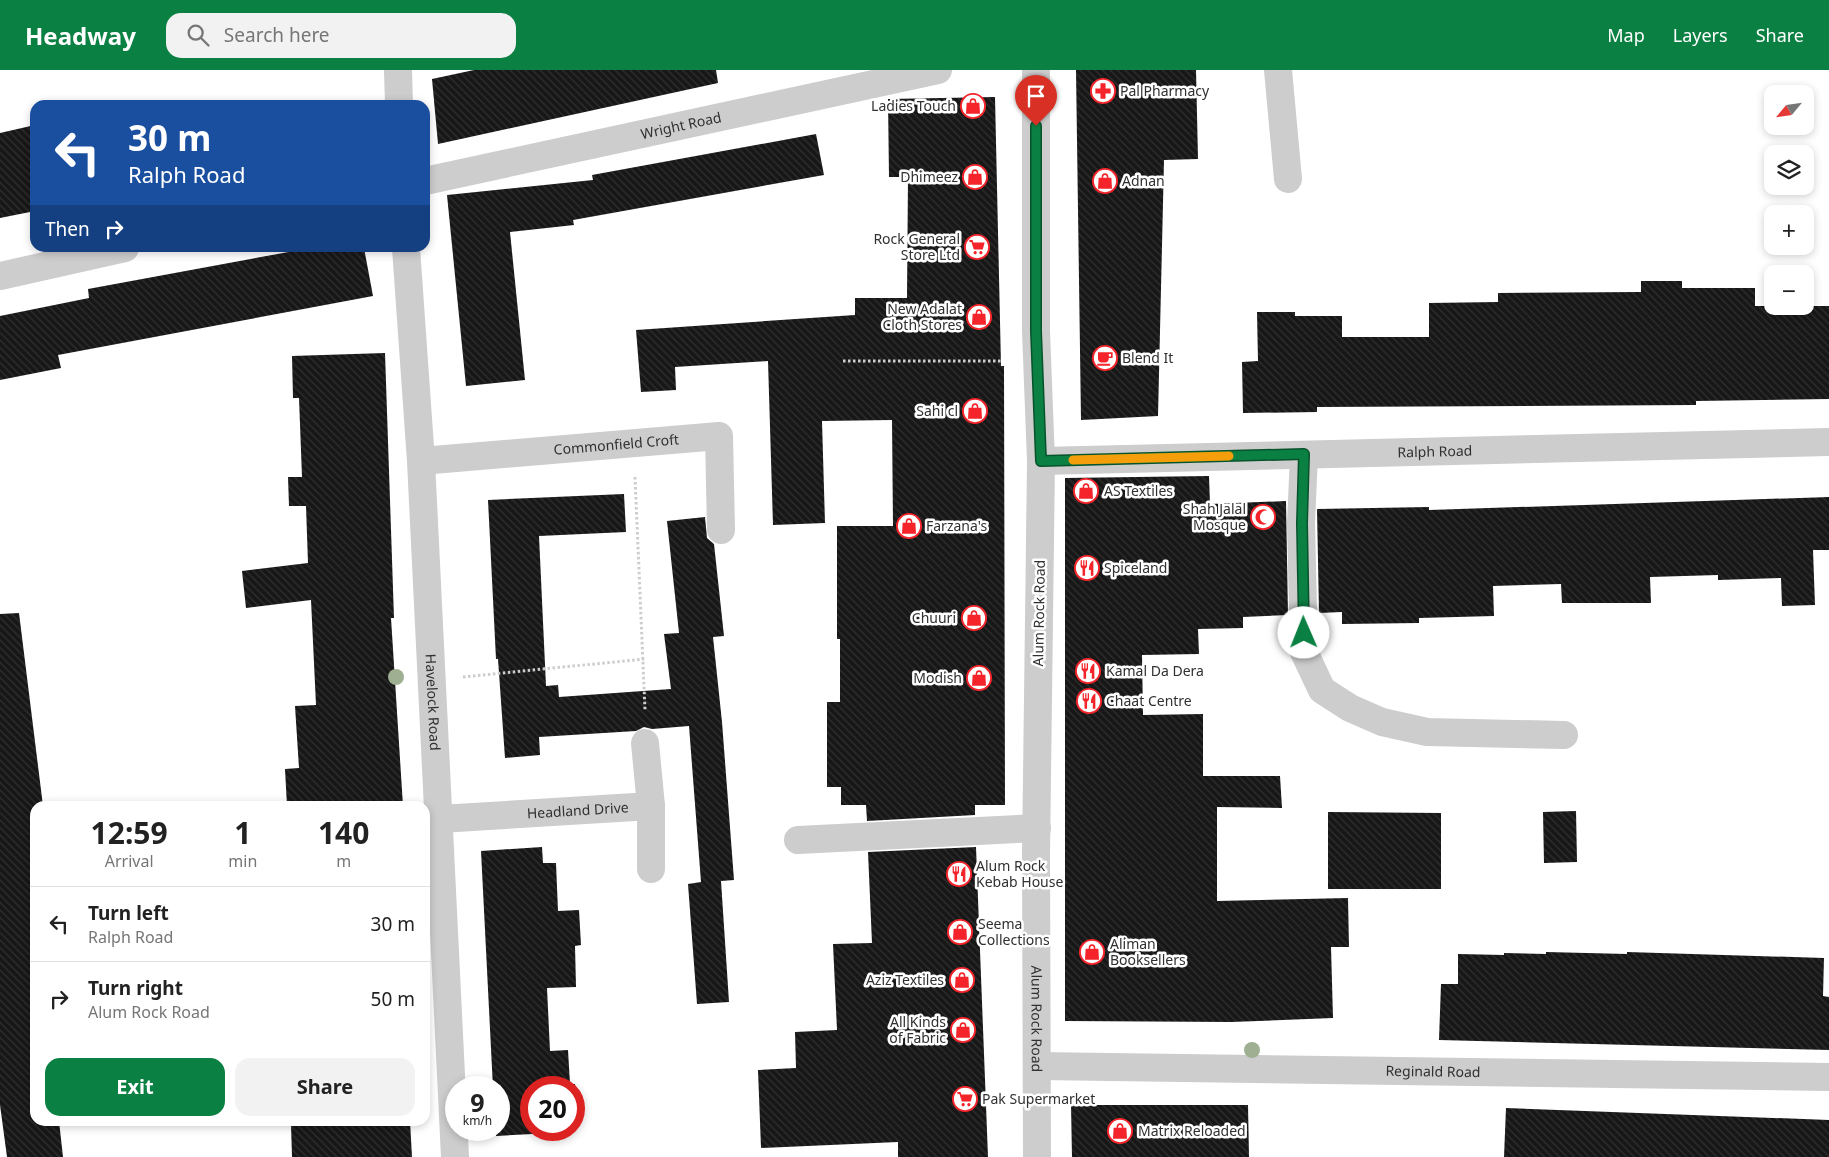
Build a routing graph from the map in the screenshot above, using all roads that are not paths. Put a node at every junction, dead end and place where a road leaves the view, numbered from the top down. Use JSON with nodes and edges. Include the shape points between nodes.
{"nodes":[{"id":1,"x":398,"y":70,"type":"edge"},
{"id":2,"x":938,"y":70,"type":"edge"},
{"id":3,"x":1036,"y":70,"type":"edge"},
{"id":4,"x":1278,"y":70,"type":"edge"},
{"id":5,"x":399,"y":100,"type":"edge"},
{"id":6,"x":430,"y":180,"type":"edge"},
{"id":7,"x":1288,"y":180,"type":"dead end"},
{"id":8,"x":107,"y":252,"type":"edge"},
{"id":9,"x":406,"y":252,"type":"edge"},
{"id":10,"x":0,"y":276,"type":"edge"},
{"id":11,"x":1829,"y":442,"type":"edge"},
{"id":12,"x":1304,"y":454,"type":"junction"},
{"id":13,"x":421,"y":461,"type":"junction"},
{"id":14,"x":1041,"y":461,"type":"junction"},
{"id":15,"x":721,"y":530,"type":"dead end"},
{"id":16,"x":1564,"y":735,"type":"dead end"},
{"id":17,"x":645,"y":743,"type":"road end"},
{"id":18,"x":651,"y":806,"type":"junction"},
{"id":19,"x":440,"y":820,"type":"junction"},
{"id":20,"x":1037,"y":828,"type":"junction"},
{"id":21,"x":798,"y":840,"type":"dead end"},
{"id":22,"x":651,"y":869,"type":"dead end"},
{"id":23,"x":1038,"y":1066,"type":"junction"},
{"id":24,"x":1829,"y":1077,"type":"edge"},
{"id":25,"x":455,"y":1157,"type":"edge"},
{"id":26,"x":1037,"y":1157,"type":"edge"}],
"edges":[{"from":1,"to":5,"type":"street"},
{"from":2,"to":6,"type":"street","name":"Wright Road"},
{"from":3,"to":14,"type":"street","name":"Alum Rock Road","via":[[1037,361]]},
{"from":4,"to":7,"type":"street"},
{"from":8,"to":10,"type":"street"},
{"from":9,"to":13,"type":"street","name":"Havelock Road"},
{"from":11,"to":12,"type":"street","name":"Ralph Road"},
{"from":12,"to":14,"type":"street","name":"Ralph Road"},
{"from":12,"to":16,"type":"street","via":[[1304,652],[1322,690],[1350,708],[1382,722],[1427,732]]},
{"from":13,"to":15,"type":"street","name":"Commonfield Croft","via":[[719,436]]},
{"from":13,"to":19,"type":"street","name":"Havelock Road"},
{"from":14,"to":20,"type":"street","name":"Alum Rock Road"},
{"from":17,"to":18,"type":"street"},
{"from":18,"to":19,"type":"street","name":"Headland Drive"},
{"from":18,"to":22,"type":"street"},
{"from":19,"to":25,"type":"street","name":"Havelock Road"},
{"from":20,"to":21,"type":"street"},
{"from":20,"to":23,"type":"street","name":"Alum Rock Road"},
{"from":23,"to":24,"type":"street","name":"Reginald Road"},
{"from":23,"to":26,"type":"street","name":"Alum Rock Road"}]}
